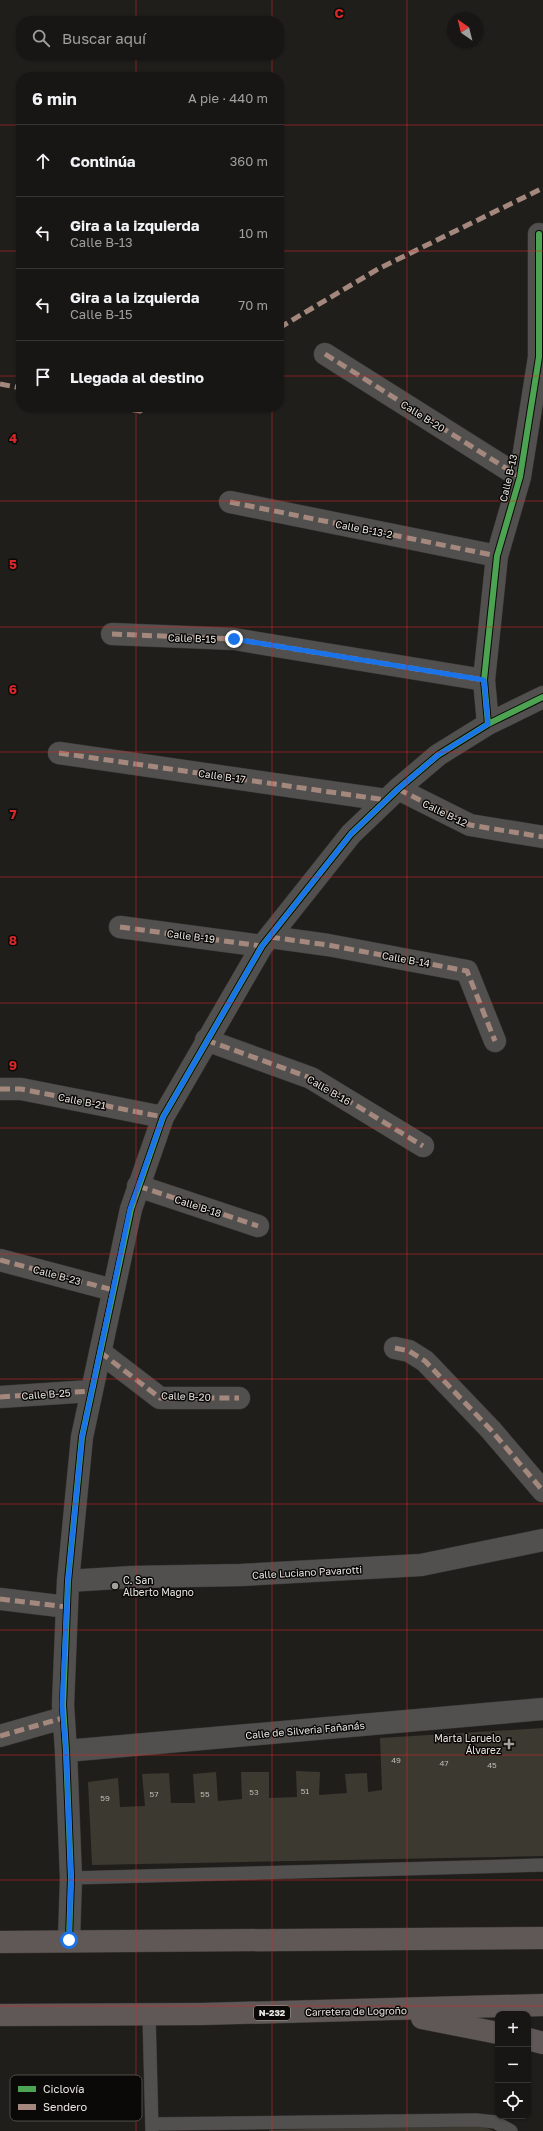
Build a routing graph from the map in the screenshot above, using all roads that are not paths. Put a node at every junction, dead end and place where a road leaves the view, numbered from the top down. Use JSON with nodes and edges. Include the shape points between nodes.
{"nodes":[{"id":1,"x":539,"y":234,"type":"dead end"},
{"id":2,"x":325,"y":354,"type":"dead end"},
{"id":3,"x":520,"y":476,"type":"junction"},
{"id":4,"x":230,"y":502,"type":"dead end"},
{"id":5,"x":497,"y":556,"type":"junction"},
{"id":6,"x":112,"y":634,"type":"dead end"},
{"id":7,"x":484,"y":680,"type":"junction"},
{"id":8,"x":543,"y":697,"type":"edge"},
{"id":9,"x":488,"y":724,"type":"junction"},
{"id":10,"x":59,"y":752,"type":"dead end"},
{"id":11,"x":392,"y":795,"type":"junction"},
{"id":12,"x":543,"y":837,"type":"edge"},
{"id":13,"x":120,"y":927,"type":"dead end"},
{"id":14,"x":266,"y":941,"type":"junction"},
{"id":15,"x":206,"y":1040,"type":"junction"},
{"id":16,"x":495,"y":1042,"type":"dead end"},
{"id":17,"x":0,"y":1089,"type":"edge"},
{"id":18,"x":163,"y":1117,"type":"junction"},
{"id":19,"x":423,"y":1146,"type":"dead end"},
{"id":20,"x":138,"y":1186,"type":"junction"},
{"id":21,"x":258,"y":1226,"type":"dead end"},
{"id":22,"x":0,"y":1260,"type":"edge"},
{"id":23,"x":113,"y":1290,"type":"junction"},
{"id":24,"x":395,"y":1348,"type":"dead end"},
{"id":25,"x":100,"y":1352,"type":"junction"},
{"id":26,"x":91,"y":1391,"type":"junction"},
{"id":27,"x":0,"y":1397,"type":"edge"},
{"id":28,"x":239,"y":1398,"type":"dead end"},
{"id":29,"x":543,"y":1491,"type":"edge"},
{"id":30,"x":543,"y":1540,"type":"edge"},
{"id":31,"x":68,"y":1581,"type":"junction"},
{"id":32,"x":0,"y":1599,"type":"edge"},
{"id":33,"x":67,"y":1607,"type":"junction"},
{"id":34,"x":543,"y":1709,"type":"edge"},
{"id":35,"x":63,"y":1718,"type":"junction"},
{"id":36,"x":0,"y":1736,"type":"edge"},
{"id":37,"x":66,"y":1751,"type":"junction"},
{"id":38,"x":543,"y":1866,"type":"edge"},
{"id":39,"x":71,"y":1878,"type":"junction"},
{"id":40,"x":543,"y":1938,"type":"edge"},
{"id":41,"x":69,"y":1940,"type":"junction"},
{"id":42,"x":0,"y":1942,"type":"edge"},
{"id":43,"x":543,"y":2005,"type":"edge"},
{"id":44,"x":382,"y":2010,"type":"junction"},
{"id":45,"x":149,"y":2014,"type":"junction"},
{"id":46,"x":0,"y":2015,"type":"edge"},
{"id":47,"x":495,"y":2032,"type":"edge"},
{"id":48,"x":531,"y":2040,"type":"edge"},
{"id":49,"x":543,"y":2043,"type":"edge"},
{"id":50,"x":152,"y":2128,"type":"edge"},
{"id":51,"x":511,"y":2131,"type":"edge"}],
"edges":[{"from":1,"to":3,"type":"street","name":"Calle B-13","via":[[539,357]]},
{"from":2,"to":3,"type":"street","name":"Calle B-20"},
{"from":3,"to":5,"type":"street","name":"Calle B-13"},
{"from":4,"to":5,"type":"street","name":"Calle B-13-2"},
{"from":5,"to":7,"type":"street","name":"Calle B-13"},
{"from":6,"to":7,"type":"street","name":"Calle B-15","via":[[234,639]]},
{"from":7,"to":9,"type":"street","name":"Calle B-13"},
{"from":8,"to":9,"type":"street"},
{"from":9,"to":11,"type":"street","via":[[438,755]]},
{"from":10,"to":11,"type":"street","name":"Calle B-17"},
{"from":11,"to":12,"type":"street","name":"Calle B-12","via":[[470,825]]},
{"from":11,"to":14,"type":"street","via":[[351,834]]},
{"from":13,"to":14,"type":"street","name":"Calle B-19"},
{"from":14,"to":15,"type":"street"},
{"from":14,"to":16,"type":"street","name":"Calle B-14","via":[[328,945],[467,970]]},
{"from":15,"to":18,"type":"street"},
{"from":15,"to":19,"type":"street","name":"Calle B-16","via":[[311,1078]]},
{"from":17,"to":18,"type":"street","name":"Calle B-21","via":[[21,1089]]},
{"from":18,"to":20,"type":"street"},
{"from":20,"to":21,"type":"street","name":"Calle B-18"},
{"from":20,"to":23,"type":"street","via":[[130,1209]]},
{"from":22,"to":23,"type":"street","name":"Calle B-23"},
{"from":23,"to":25,"type":"street"},
{"from":24,"to":29,"type":"street","via":[[409,1351],[425,1361],[491,1430]]},
{"from":25,"to":26,"type":"street"},
{"from":25,"to":28,"type":"street","name":"Calle B-20","via":[[160,1398]]},
{"from":26,"to":27,"type":"street","name":"Calle B-25"},
{"from":26,"to":31,"type":"street","via":[[82,1437]]},
{"from":30,"to":31,"type":"street","name":"Calle Luciano Pavarotti","via":[[421,1565],[241,1576],[132,1577]]},
{"from":31,"to":33,"type":"street"},
{"from":32,"to":33,"type":"street"},
{"from":33,"to":35,"type":"street"},
{"from":34,"to":37,"type":"street","name":"Calle de Silveria Fañanás"},
{"from":35,"to":36,"type":"street"},
{"from":35,"to":37,"type":"street"},
{"from":37,"to":39,"type":"street"},
{"from":38,"to":39,"type":"lane"},
{"from":39,"to":41,"type":"street"},
{"from":40,"to":41,"type":"highway"},
{"from":41,"to":42,"type":"highway"},
{"from":43,"to":44,"type":"highway","name":"Carretera de Logroño","number":"N-232"},
{"from":44,"to":45,"type":"highway","name":"Carretera de Logroño","number":"N-232"},
{"from":44,"to":47,"type":"highway"},
{"from":45,"to":46,"type":"highway","name":"Carretera de Logroño","number":"N-232"},
{"from":45,"to":50,"type":"lane"},
{"from":48,"to":49,"type":"highway"},
{"from":50,"to":51,"type":"lane","via":[[476,2120],[494,2122]]}]}
